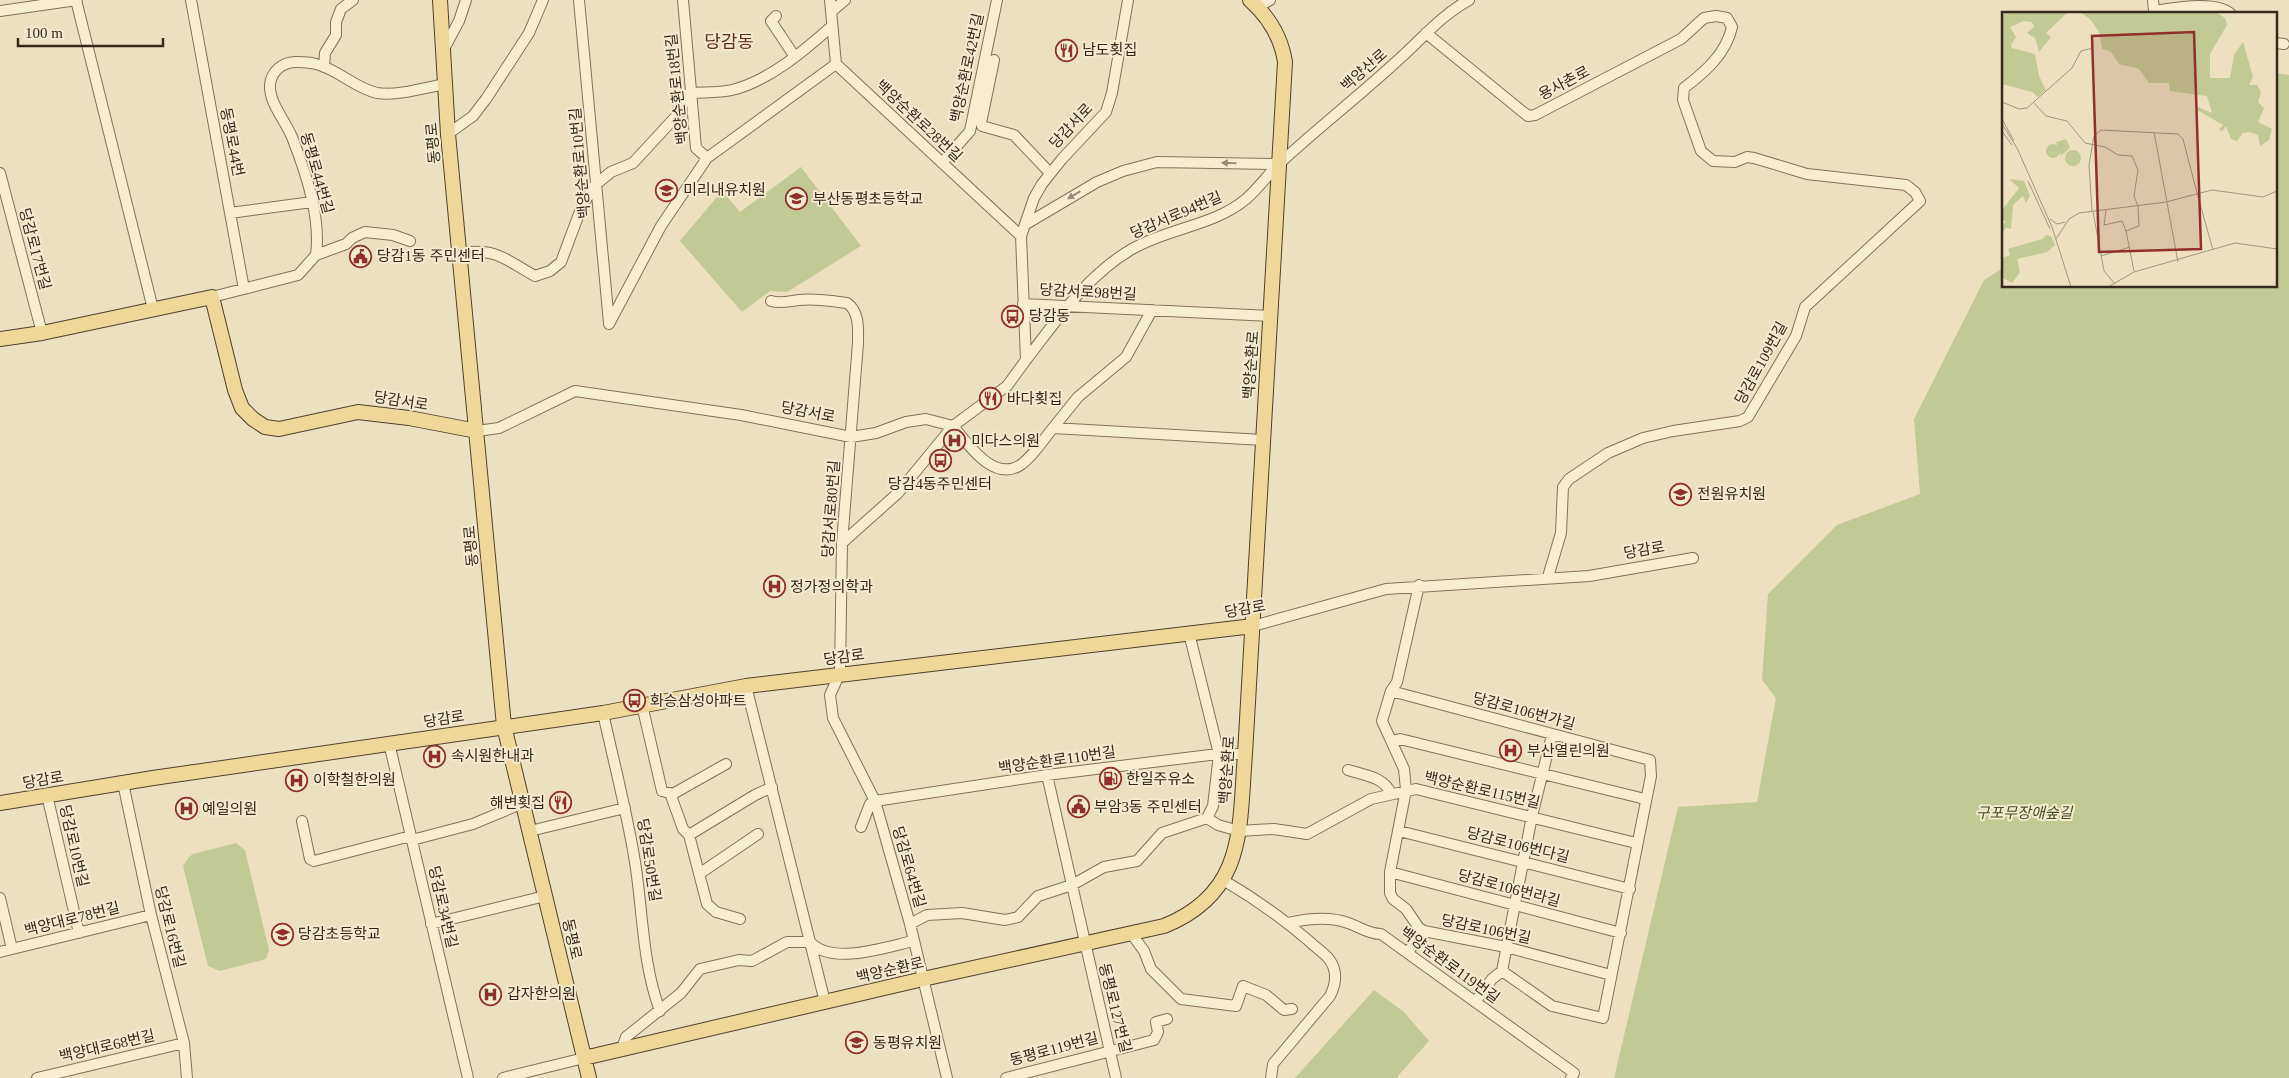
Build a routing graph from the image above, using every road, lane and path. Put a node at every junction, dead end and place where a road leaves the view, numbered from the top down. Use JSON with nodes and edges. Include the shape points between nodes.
{"nodes":[{"id":1,"x":76,"y":0,"type":"edge"},
{"id":2,"x":191,"y":0,"type":"edge"},
{"id":3,"x":353,"y":0,"type":"edge"},
{"id":4,"x":357,"y":0,"type":"edge"},
{"id":5,"x":466,"y":0,"type":"edge"},
{"id":6,"x":543,"y":0,"type":"edge"},
{"id":7,"x":579,"y":0,"type":"edge"},
{"id":8,"x":683,"y":0,"type":"edge"},
{"id":9,"x":830,"y":0,"type":"edge"},
{"id":10,"x":845,"y":0,"type":"edge"},
{"id":11,"x":997,"y":0,"type":"edge"},
{"id":12,"x":1128,"y":0,"type":"edge"},
{"id":13,"x":1270,"y":0,"type":"edge"},
{"id":14,"x":1469,"y":0,"type":"edge"},
{"id":15,"x":2153,"y":0,"type":"edge"},
{"id":16,"x":439,"y":1,"type":"edge"},
{"id":17,"x":1254,"y":4,"type":"edge"},
{"id":18,"x":0,"y":11,"type":"edge"},
{"id":19,"x":831,"y":12,"type":"junction"},
{"id":20,"x":2230,"y":12,"type":"edge"},
{"id":21,"x":776,"y":16,"type":"dead end"},
{"id":22,"x":832,"y":26,"type":"junction"},
{"id":23,"x":1426,"y":33,"type":"junction"},
{"id":24,"x":443,"y":52,"type":"junction"},
{"id":25,"x":795,"y":58,"type":"junction"},
{"id":26,"x":994,"y":60,"type":"dead end"},
{"id":27,"x":836,"y":64,"type":"junction"},
{"id":28,"x":324,"y":67,"type":"junction"},
{"id":29,"x":445,"y":84,"type":"junction"},
{"id":30,"x":690,"y":93,"type":"junction"},
{"id":31,"x":448,"y":134,"type":"junction"},
{"id":32,"x":707,"y":158,"type":"junction"},
{"id":33,"x":942,"y":162,"type":"junction"},
{"id":34,"x":1278,"y":164,"type":"junction"},
{"id":35,"x":0,"y":173,"type":"edge"},
{"id":36,"x":1050,"y":173,"type":"junction"},
{"id":37,"x":597,"y":183,"type":"junction"},
{"id":38,"x":1920,"y":201,"type":"joint"},
{"id":39,"x":312,"y":202,"type":"junction"},
{"id":40,"x":230,"y":213,"type":"junction"},
{"id":41,"x":1026,"y":224,"type":"junction"},
{"id":42,"x":1021,"y":236,"type":"junction"},
{"id":43,"x":410,"y":242,"type":"dead end"},
{"id":44,"x":459,"y":253,"type":"junction"},
{"id":45,"x":316,"y":255,"type":"junction"},
{"id":46,"x":244,"y":289,"type":"junction"},
{"id":47,"x":212,"y":297,"type":"junction"},
{"id":48,"x":771,"y":301,"type":"dead end"},
{"id":49,"x":1023,"y":304,"type":"junction"},
{"id":50,"x":1068,"y":306,"type":"junction"},
{"id":51,"x":153,"y":309,"type":"junction"},
{"id":52,"x":1152,"y":310,"type":"junction"},
{"id":53,"x":1271,"y":316,"type":"junction"},
{"id":54,"x":609,"y":324,"type":"joint"},
{"id":55,"x":42,"y":333,"type":"junction"},
{"id":56,"x":0,"y":339,"type":"edge"},
{"id":57,"x":1026,"y":360,"type":"junction"},
{"id":58,"x":953,"y":426,"type":"junction"},
{"id":59,"x":1053,"y":428,"type":"junction"},
{"id":60,"x":477,"y":431,"type":"junction"},
{"id":61,"x":851,"y":437,"type":"junction"},
{"id":62,"x":1263,"y":440,"type":"junction"},
{"id":63,"x":842,"y":543,"type":"junction"},
{"id":64,"x":1693,"y":558,"type":"dead end"},
{"id":65,"x":1548,"y":577,"type":"junction"},
{"id":66,"x":1419,"y":585,"type":"junction"},
{"id":67,"x":1253,"y":626,"type":"junction"},
{"id":68,"x":1189,"y":633,"type":"junction"},
{"id":69,"x":840,"y":674,"type":"junction"},
{"id":70,"x":746,"y":686,"type":"junction"},
{"id":71,"x":1391,"y":691,"type":"junction"},
{"id":72,"x":642,"y":705,"type":"junction"},
{"id":73,"x":603,"y":713,"type":"junction"},
{"id":74,"x":504,"y":726,"type":"junction"},
{"id":75,"x":1552,"y":735,"type":"junction"},
{"id":76,"x":1392,"y":741,"type":"junction"},
{"id":77,"x":389,"y":743,"type":"junction"},
{"id":78,"x":1219,"y":754,"type":"junction"},
{"id":79,"x":1245,"y":754,"type":"junction"},
{"id":80,"x":726,"y":764,"type":"dead end"},
{"id":81,"x":1348,"y":770,"type":"dead end"},
{"id":82,"x":1542,"y":774,"type":"junction"},
{"id":83,"x":1047,"y":775,"type":"junction"},
{"id":84,"x":122,"y":783,"type":"junction"},
{"id":85,"x":772,"y":787,"type":"junction"},
{"id":86,"x":1406,"y":790,"type":"junction"},
{"id":87,"x":1391,"y":794,"type":"junction"},
{"id":88,"x":671,"y":795,"type":"junction"},
{"id":89,"x":47,"y":796,"type":"junction"},
{"id":90,"x":1645,"y":799,"type":"junction"},
{"id":91,"x":875,"y":801,"type":"junction"},
{"id":92,"x":0,"y":803,"type":"edge"},
{"id":93,"x":523,"y":803,"type":"junction"},
{"id":94,"x":625,"y":808,"type":"junction"},
{"id":95,"x":1532,"y":816,"type":"junction"},
{"id":96,"x":1207,"y":818,"type":"junction"},
{"id":97,"x":302,"y":821,"type":"dead end"},
{"id":98,"x":860,"y":827,"type":"dead end"},
{"id":99,"x":1400,"y":831,"type":"junction"},
{"id":100,"x":530,"y":832,"type":"junction"},
{"id":101,"x":1239,"y":832,"type":"junction"},
{"id":102,"x":758,"y":834,"type":"dead end"},
{"id":103,"x":689,"y":835,"type":"junction"},
{"id":104,"x":412,"y":838,"type":"junction"},
{"id":105,"x":1636,"y":843,"type":"junction"},
{"id":106,"x":1524,"y":863,"type":"junction"},
{"id":107,"x":1390,"y":872,"type":"junction"},
{"id":108,"x":698,"y":874,"type":"junction"},
{"id":109,"x":1224,"y":880,"type":"junction"},
{"id":110,"x":1072,"y":885,"type":"junction"},
{"id":111,"x":1630,"y":889,"type":"junction"},
{"id":112,"x":545,"y":896,"type":"junction"},
{"id":113,"x":0,"y":898,"type":"edge"},
{"id":114,"x":1515,"y":905,"type":"junction"},
{"id":115,"x":151,"y":915,"type":"junction"},
{"id":116,"x":740,"y":919,"type":"dead end"},
{"id":117,"x":1288,"y":923,"type":"junction"},
{"id":118,"x":431,"y":924,"type":"junction"},
{"id":119,"x":910,"y":924,"type":"junction"},
{"id":120,"x":1424,"y":931,"type":"junction"},
{"id":121,"x":79,"y":933,"type":"junction"},
{"id":122,"x":1621,"y":933,"type":"junction"},
{"id":123,"x":1131,"y":934,"type":"junction"},
{"id":124,"x":914,"y":941,"type":"junction"},
{"id":125,"x":810,"y":942,"type":"junction"},
{"id":126,"x":1084,"y":944,"type":"junction"},
{"id":127,"x":1506,"y":947,"type":"junction"},
{"id":128,"x":12,"y":949,"type":"junction"},
{"id":129,"x":0,"y":952,"type":"edge"},
{"id":130,"x":1408,"y":952,"type":"junction"},
{"id":131,"x":1502,"y":972,"type":"junction"},
{"id":132,"x":1611,"y":975,"type":"junction"},
{"id":133,"x":923,"y":978,"type":"junction"},
{"id":134,"x":825,"y":1002,"type":"junction"},
{"id":135,"x":1475,"y":1002,"type":"junction"},
{"id":136,"x":1292,"y":1009,"type":"dead end"},
{"id":137,"x":660,"y":1011,"type":"junction"},
{"id":138,"x":1167,"y":1020,"type":"dead end"},
{"id":139,"x":184,"y":1043,"type":"junction"},
{"id":140,"x":622,"y":1048,"type":"junction"},
{"id":141,"x":1110,"y":1050,"type":"junction"},
{"id":142,"x":584,"y":1058,"type":"junction"},
{"id":143,"x":37,"y":1078,"type":"edge"},
{"id":144,"x":187,"y":1078,"type":"edge"},
{"id":145,"x":468,"y":1078,"type":"edge"},
{"id":146,"x":503,"y":1078,"type":"edge"},
{"id":147,"x":589,"y":1078,"type":"edge"},
{"id":148,"x":947,"y":1078,"type":"edge"},
{"id":149,"x":1006,"y":1078,"type":"edge"},
{"id":150,"x":1116,"y":1078,"type":"edge"},
{"id":151,"x":1271,"y":1078,"type":"edge"},
{"id":152,"x":1571,"y":1078,"type":"edge"}],
"edges":[{"from":1,"to":18,"type":"street"},
{"from":1,"to":51,"type":"street"},
{"from":2,"to":40,"type":"street","name":"동평로44번"},
{"from":3,"to":4,"type":"street"},
{"from":3,"to":28,"type":"street","via":[[341,9],[336,35],[325,54]]},
{"from":5,"to":24,"type":"street"},
{"from":6,"to":31,"type":"street","via":[[529,33],[486,99],[473,116]]},
{"from":7,"to":37,"type":"street","name":"백양순환로10번길"},
{"from":8,"to":30,"type":"street","name":"백양순환로18번길"},
{"from":9,"to":19,"type":"street"},
{"from":10,"to":19,"type":"street"},
{"from":11,"to":33,"type":"street","name":"백양순환로42번길","via":[[970,131]]},
{"from":12,"to":36,"type":"street","name":"당감서로","via":[[1106,112]]},
{"from":13,"to":17,"type":"street"},
{"from":14,"to":23,"type":"street","name":"백양산로","via":[[1448,12]]},
{"from":15,"to":20,"type":"street","via":[[2154,11],[2200,4]]},
{"from":16,"to":24,"type":"main road","name":"동평로"},
{"from":17,"to":34,"type":"main road","name":"백양순환로","via":[[1276,31],[1285,62]]},
{"from":19,"to":22,"type":"street"},
{"from":21,"to":25,"type":"street","via":[[770,21]]},
{"from":22,"to":25,"type":"street"},
{"from":22,"to":27,"type":"street"},
{"from":23,"to":34,"type":"street","name":"백양산로"},
{"from":23,"to":38,"type":"street","name":"용사촌로","via":[[1528,116],[1681,39],[1704,18],[1727,18],[1732,27],[1725,47],[1714,62],[1684,88],[1683,100],[1701,151],[1713,161],[1735,162],[1747,157],[1815,175],[1906,184],[1916,192]]},
{"from":24,"to":29,"type":"main road","name":"동평로"},
{"from":25,"to":30,"type":"street","via":[[733,90]]},
{"from":26,"to":36,"type":"street","via":[[980,123],[1014,135]]},
{"from":27,"to":32,"type":"street"},
{"from":27,"to":33,"type":"street","name":"백양순환로28번길"},
{"from":28,"to":29,"type":"street","name":"동평로44번길","via":[[348,82],[378,93]]},
{"from":28,"to":39,"type":"street","name":"동평로44번길","via":[[288,63],[274,72],[270,85],[276,108],[292,137]]},
{"from":29,"to":31,"type":"main road","name":"동평로"},
{"from":30,"to":32,"type":"street","name":"백양순환로18번길","via":[[696,148]]},
{"from":30,"to":37,"type":"street","via":[[685,96],[680,112],[633,163],[611,172]]},
{"from":31,"to":44,"type":"main road","name":"동평로"},
{"from":32,"to":54,"type":"street","name":"백양순환로18번길","via":[[661,226]]},
{"from":33,"to":42,"type":"street","name":"백양순환로28번길"},
{"from":34,"to":41,"type":"street","one_way":true,"via":[[1158,162],[1097,182]]},
{"from":34,"to":50,"type":"street","name":"당감서로94번길","via":[[1237,206],[1222,215],[1132,249],[1083,287]]},
{"from":34,"to":53,"type":"main road","name":"백양순환로"},
{"from":35,"to":55,"type":"street","name":"당감로17번길"},
{"from":36,"to":41,"type":"street","name":"당감서로","via":[[1034,198]]},
{"from":37,"to":44,"type":"street","via":[[582,206],[561,262],[550,271],[535,276],[498,254],[477,250]]},
{"from":37,"to":54,"type":"street","name":"백양순환로10번길"},
{"from":38,"to":65,"type":"street","name":"당감로109번길","via":[[1805,307],[1796,336],[1748,417],[1643,438],[1608,453],[1569,479],[1564,487],[1561,532]]},
{"from":39,"to":40,"type":"street"},
{"from":39,"to":45,"type":"street","name":"동평로44번길"},
{"from":40,"to":46,"type":"street","name":"동평로44번"},
{"from":41,"to":42,"type":"street","name":"당감서로"},
{"from":42,"to":49,"type":"street","name":"당감서로"},
{"from":43,"to":45,"type":"street","via":[[393,235],[365,232],[346,244]]},
{"from":44,"to":60,"type":"main road","name":"동평로"},
{"from":45,"to":46,"type":"street","via":[[298,275]]},
{"from":46,"to":47,"type":"street"},
{"from":47,"to":51,"type":"main road"},
{"from":47,"to":60,"type":"main road","name":"당감서로","via":[[242,408],[265,427],[279,429],[358,412]]},
{"from":48,"to":61,"type":"street","name":"당감서로","via":[[826,300],[847,304],[854,311],[858,343]]},
{"from":49,"to":50,"type":"street","name":"당감서로98번길"},
{"from":49,"to":57,"type":"street","name":"당감서로"},
{"from":50,"to":52,"type":"street","name":"당감서로98번길"},
{"from":50,"to":57,"type":"street","name":"당감서로94번길"},
{"from":51,"to":55,"type":"main road"},
{"from":52,"to":53,"type":"street","name":"당감서로98번길"},
{"from":52,"to":59,"type":"street","name":"당감서로98번길","via":[[1126,357],[1078,397]]},
{"from":53,"to":62,"type":"main road","name":"백양순환로"},
{"from":55,"to":56,"type":"main road"},
{"from":57,"to":58,"type":"street","via":[[1007,386]]},
{"from":58,"to":59,"type":"street","name":"당감서로98번길","via":[[983,460],[1007,469],[1022,464]]},
{"from":58,"to":61,"type":"street","name":"당감서로","via":[[926,419]]},
{"from":58,"to":63,"type":"street","via":[[898,494]]},
{"from":59,"to":62,"type":"street"},
{"from":60,"to":61,"type":"street","name":"당감서로","via":[[499,428],[575,391],[740,415]]},
{"from":60,"to":74,"type":"main road","name":"동평로"},
{"from":61,"to":63,"type":"street","name":"당감서로80번길"},
{"from":62,"to":67,"type":"main road","name":"백양순환로"},
{"from":63,"to":69,"type":"street","name":"당감서로80번길"},
{"from":64,"to":65,"type":"street","name":"당감로","via":[[1588,576]]},
{"from":65,"to":66,"type":"street","name":"당감로"},
{"from":66,"to":67,"type":"street","name":"당감로","via":[[1386,589]]},
{"from":66,"to":71,"type":"street","name":"당감로106번길","via":[[1397,682]]},
{"from":67,"to":68,"type":"main road","name":"당감로"},
{"from":67,"to":79,"type":"main road","name":"백양순환로"},
{"from":68,"to":69,"type":"main road","name":"당감로"},
{"from":68,"to":78,"type":"street"},
{"from":69,"to":70,"type":"main road","name":"당감로"},
{"from":69,"to":91,"type":"street","name":"당감로64번길","via":[[830,696],[831,711]]},
{"from":70,"to":72,"type":"main road","name":"당감로"},
{"from":70,"to":85,"type":"street"},
{"from":71,"to":75,"type":"street","name":"당감로106번가길"},
{"from":71,"to":76,"type":"street","name":"당감로106번길","via":[[1382,721]]},
{"from":72,"to":73,"type":"main road","name":"당감로"},
{"from":72,"to":88,"type":"street","via":[[662,791]]},
{"from":73,"to":74,"type":"main road","name":"당감로"},
{"from":73,"to":94,"type":"street","name":"당감로50번길"},
{"from":74,"to":77,"type":"main road","name":"당감로"},
{"from":74,"to":93,"type":"main road","name":"동평로"},
{"from":75,"to":82,"type":"street"},
{"from":75,"to":90,"type":"street","name":"당감로106번가길","via":[[1650,760],[1651,776]]},
{"from":76,"to":82,"type":"street","via":[[1400,739]]},
{"from":76,"to":86,"type":"street","name":"당감로106번길","via":[[1404,769]]},
{"from":77,"to":84,"type":"main road","name":"당감로"},
{"from":77,"to":104,"type":"street","name":"당감로34번길"},
{"from":78,"to":79,"type":"street","name":"백양순환로110번길"},
{"from":78,"to":83,"type":"street","name":"백양순환로110번길"},
{"from":78,"to":96,"type":"street","via":[[1212,806]]},
{"from":79,"to":101,"type":"main road","name":"백양순환로"},
{"from":80,"to":88,"type":"street"},
{"from":81,"to":87,"type":"street","via":[[1382,781]]},
{"from":82,"to":90,"type":"street"},
{"from":82,"to":95,"type":"street"},
{"from":83,"to":91,"type":"street","name":"백양순환로110번길"},
{"from":83,"to":110,"type":"street","name":"동평로127번길"},
{"from":84,"to":89,"type":"main road","name":"당감로"},
{"from":84,"to":115,"type":"street","name":"당감로16번길"},
{"from":85,"to":103,"type":"street"},
{"from":85,"to":125,"type":"street"},
{"from":86,"to":87,"type":"street","name":"백양순환로115번길"},
{"from":86,"to":95,"type":"street","name":"백양순환로115번길","via":[[1416,789]]},
{"from":86,"to":99,"type":"street","name":"당감로106번길"},
{"from":87,"to":101,"type":"street","name":"백양순환로115번길","via":[[1371,799],[1307,834],[1274,829]]},
{"from":88,"to":103,"type":"street","via":[[682,829]]},
{"from":89,"to":92,"type":"main road","name":"당감로"},
{"from":89,"to":121,"type":"street","name":"당감로10번길"},
{"from":90,"to":105,"type":"street"},
{"from":91,"to":98,"type":"street","via":[[870,804]]},
{"from":91,"to":119,"type":"street","name":"당감로64번길"},
{"from":93,"to":100,"type":"main road","name":"동평로"},
{"from":93,"to":104,"type":"street","via":[[478,822]]},
{"from":94,"to":100,"type":"street"},
{"from":94,"to":137,"type":"street","name":"당감로50번길","via":[[642,907],[646,966]]},
{"from":95,"to":105,"type":"street","name":"백양순환로115번길"},
{"from":95,"to":106,"type":"street"},
{"from":96,"to":101,"type":"street"},
{"from":96,"to":110,"type":"street","via":[[1162,832],[1137,861],[1104,867]]},
{"from":97,"to":104,"type":"street","via":[[310,859],[314,861]]},
{"from":99,"to":106,"type":"street","name":"당감로106번다길"},
{"from":99,"to":107,"type":"street","name":"당감로106번길"},
{"from":100,"to":112,"type":"main road","name":"동평로"},
{"from":101,"to":109,"type":"main road","name":"백양순환로"},
{"from":102,"to":108,"type":"street"},
{"from":103,"to":108,"type":"street"},
{"from":104,"to":118,"type":"street","name":"당감로34번길"},
{"from":105,"to":111,"type":"street"},
{"from":106,"to":111,"type":"street","name":"당감로106번다길"},
{"from":106,"to":114,"type":"street"},
{"from":107,"to":114,"type":"street","name":"당감로106번라길"},
{"from":107,"to":120,"type":"street","name":"당감로106번길","via":[[1393,899]]},
{"from":108,"to":116,"type":"street","via":[[707,904],[716,912]]},
{"from":109,"to":117,"type":"street"},
{"from":109,"to":123,"type":"main road","name":"백양순환로","via":[[1209,898],[1185,916],[1164,926]]},
{"from":110,"to":119,"type":"street","via":[[1038,896],[1018,917],[1006,920],[962,913],[927,915]]},
{"from":110,"to":126,"type":"street","name":"동평로127번길"},
{"from":111,"to":122,"type":"street"},
{"from":112,"to":118,"type":"street"},
{"from":112,"to":142,"type":"main road","name":"동평로"},
{"from":113,"to":128,"type":"street"},
{"from":114,"to":122,"type":"street","name":"당감로106번라길"},
{"from":114,"to":127,"type":"street"},
{"from":115,"to":121,"type":"street","name":"백양대로78번길"},
{"from":115,"to":139,"type":"street","name":"당감로16번길"},
{"from":117,"to":130,"type":"street","name":"백양순환로119번길","via":[[1337,920],[1371,934],[1382,934]]},
{"from":117,"to":151,"type":"street","via":[[1330,960],[1335,986],[1274,1064]]},
{"from":118,"to":145,"type":"street","name":"당감로34번길"},
{"from":119,"to":124,"type":"street","name":"당감로64번길"},
{"from":120,"to":127,"type":"street","name":"당감로106번길"},
{"from":120,"to":130,"type":"street"},
{"from":121,"to":128,"type":"street","name":"백양대로78번길"},
{"from":122,"to":132,"type":"street"},
{"from":123,"to":126,"type":"main road","name":"백양순환로"},
{"from":123,"to":136,"type":"street","via":[[1144,951],[1151,969],[1181,999],[1236,1006],[1243,986],[1266,995],[1284,1010]]},
{"from":124,"to":125,"type":"street","via":[[850,954],[815,948]]},
{"from":124,"to":133,"type":"street","name":"당감로64번길"},
{"from":125,"to":134,"type":"street"},
{"from":125,"to":137,"type":"street","via":[[787,942],[752,961],[739,960],[700,969],[681,993]]},
{"from":126,"to":133,"type":"main road","name":"백양순환로"},
{"from":126,"to":141,"type":"street","name":"동평로127번길"},
{"from":127,"to":131,"type":"street"},
{"from":127,"to":132,"type":"street","name":"당감로106번길"},
{"from":128,"to":129,"type":"street","name":"백양대로78번길"},
{"from":130,"to":135,"type":"street","name":"백양순환로119번길"},
{"from":131,"to":132,"type":"street","via":[[1552,1006],[1603,1018]]},
{"from":131,"to":135,"type":"street","via":[[1492,979]]},
{"from":133,"to":134,"type":"main road","name":"백양순환로"},
{"from":133,"to":148,"type":"street","name":"당감로64번길"},
{"from":134,"to":140,"type":"main road","name":"백양순환로"},
{"from":135,"to":152,"type":"street","name":"백양순환로119번길","via":[[1574,1073]]},
{"from":137,"to":140,"type":"street","via":[[626,1037]]},
{"from":138,"to":141,"type":"street","name":"동평로119번길","via":[[1156,1022],[1158,1032],[1154,1040]]},
{"from":139,"to":143,"type":"street","name":"백양대로68번길"},
{"from":139,"to":144,"type":"street","name":"당감로16번길"},
{"from":140,"to":142,"type":"main road","name":"백양순환로"},
{"from":141,"to":149,"type":"street","name":"동평로119번길"},
{"from":141,"to":150,"type":"street","name":"동평로127번길"},
{"from":142,"to":146,"type":"street"},
{"from":142,"to":147,"type":"main road","name":"동평로"}]}
